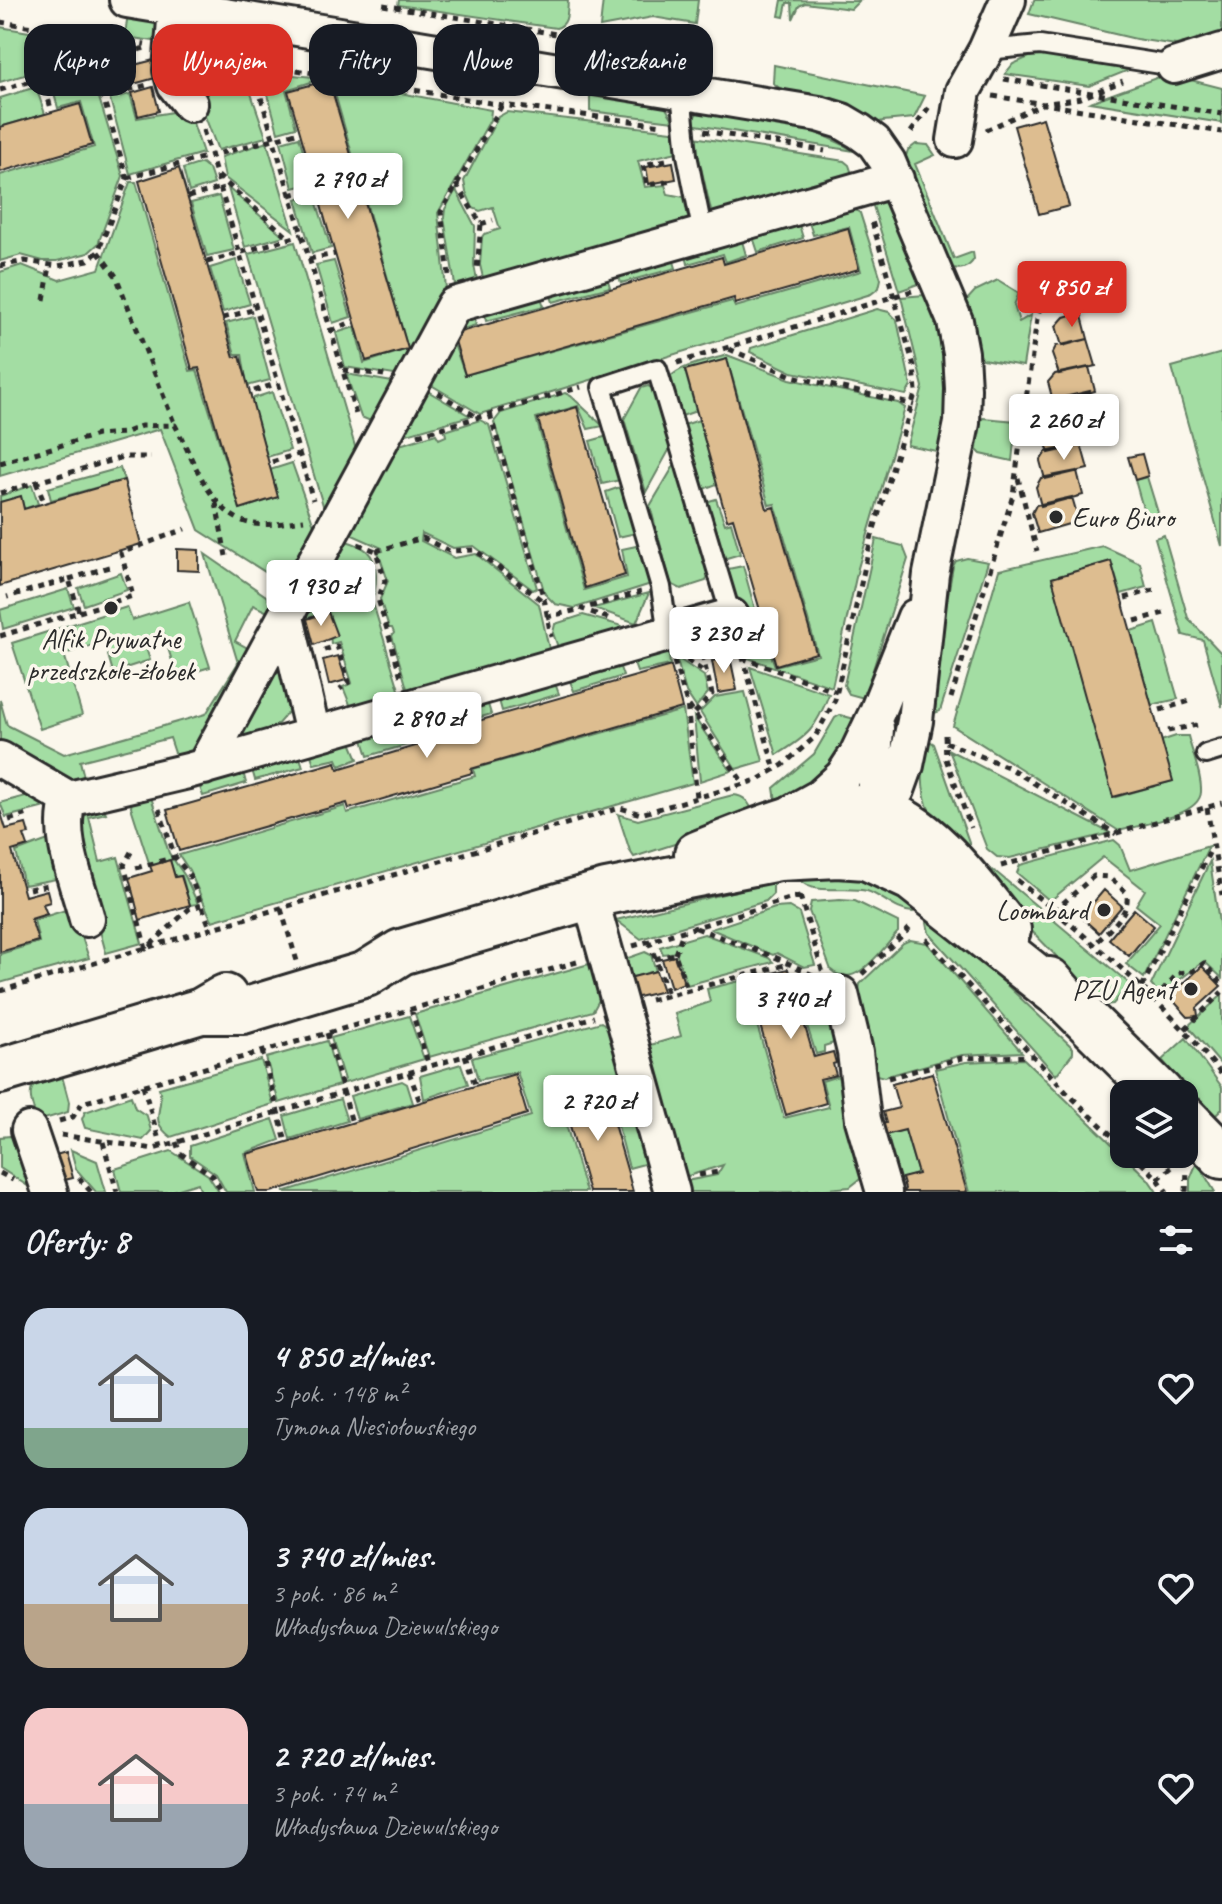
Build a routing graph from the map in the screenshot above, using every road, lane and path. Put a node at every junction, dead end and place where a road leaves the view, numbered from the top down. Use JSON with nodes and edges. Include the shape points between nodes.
{"nodes":[{"id":1,"x":127,"y":0,"type":"edge"},
{"id":2,"x":1008,"y":0,"type":"edge"},
{"id":3,"x":388,"y":3,"type":"edge"},
{"id":4,"x":176,"y":8,"type":"junction"},
{"id":5,"x":0,"y":22,"type":"edge"},
{"id":6,"x":262,"y":22,"type":"joint"},
{"id":7,"x":176,"y":24,"type":"edge"},
{"id":8,"x":24,"y":26,"type":"edge"},
{"id":9,"x":555,"y":33,"type":"edge"},
{"id":10,"x":136,"y":43,"type":"edge"},
{"id":11,"x":136,"y":50,"type":"edge"},
{"id":12,"x":1222,"y":51,"type":"edge"},
{"id":13,"x":1174,"y":66,"type":"junction"},
{"id":14,"x":293,"y":70,"type":"edge"},
{"id":15,"x":555,"y":70,"type":"edge"},
{"id":16,"x":974,"y":72,"type":"junction"},
{"id":17,"x":24,"y":83,"type":"edge"},
{"id":18,"x":0,"y":90,"type":"edge"},
{"id":19,"x":1095,"y":93,"type":"junction"},
{"id":20,"x":47,"y":96,"type":"edge"},
{"id":21,"x":105,"y":96,"type":"edge"},
{"id":22,"x":187,"y":96,"type":"edge"},
{"id":23,"x":261,"y":96,"type":"edge"},
{"id":24,"x":681,"y":96,"type":"edge"},
{"id":25,"x":711,"y":96,"type":"edge"},
{"id":26,"x":1043,"y":104,"type":"junction"},
{"id":27,"x":502,"y":105,"type":"junction"},
{"id":28,"x":52,"y":112,"type":"dead end"},
{"id":29,"x":1222,"y":114,"type":"edge"},
{"id":30,"x":684,"y":128,"type":"junction"},
{"id":31,"x":300,"y":132,"type":"dead end"},
{"id":32,"x":911,"y":132,"type":"dead end"},
{"id":33,"x":1222,"y":132,"type":"edge"},
{"id":34,"x":273,"y":138,"type":"junction"},
{"id":35,"x":955,"y":140,"type":"joint"},
{"id":36,"x":687,"y":155,"type":"junction"},
{"id":37,"x":211,"y":156,"type":"junction"},
{"id":38,"x":217,"y":175,"type":"junction"},
{"id":39,"x":127,"y":178,"type":"junction"},
{"id":40,"x":691,"y":178,"type":"junction"},
{"id":41,"x":896,"y":179,"type":"junction"},
{"id":42,"x":456,"y":184,"type":"junction"},
{"id":43,"x":221,"y":188,"type":"junction"},
{"id":44,"x":316,"y":188,"type":"dead end"},
{"id":45,"x":863,"y":190,"type":"junction"},
{"id":46,"x":290,"y":195,"type":"junction"},
{"id":47,"x":188,"y":197,"type":"dead end"},
{"id":48,"x":493,"y":220,"type":"dead end"},
{"id":49,"x":481,"y":224,"type":"junction"},
{"id":50,"x":703,"y":234,"type":"junction"},
{"id":51,"x":302,"y":235,"type":"junction"},
{"id":52,"x":290,"y":239,"type":"junction"},
{"id":53,"x":98,"y":252,"type":"junction"},
{"id":54,"x":239,"y":253,"type":"junction"},
{"id":55,"x":335,"y":254,"type":"dead end"},
{"id":56,"x":309,"y":259,"type":"junction"},
{"id":57,"x":207,"y":262,"type":"dead end"},
{"id":58,"x":0,"y":266,"type":"edge"},
{"id":59,"x":50,"y":266,"type":"junction"},
{"id":60,"x":1048,"y":275,"type":"dead end"},
{"id":61,"x":938,"y":282,"type":"junction"},
{"id":62,"x":895,"y":298,"type":"junction"},
{"id":63,"x":44,"y":300,"type":"dead end"},
{"id":64,"x":469,"y":301,"type":"junction"},
{"id":65,"x":256,"y":309,"type":"junction"},
{"id":66,"x":223,"y":318,"type":"dead end"},
{"id":67,"x":354,"y":321,"type":"dead end"},
{"id":68,"x":331,"y":331,"type":"junction"},
{"id":69,"x":728,"y":349,"type":"junction"},
{"id":70,"x":657,"y":369,"type":"junction"},
{"id":71,"x":278,"y":383,"type":"junction"},
{"id":72,"x":602,"y":387,"type":"junction"},
{"id":73,"x":254,"y":391,"type":"dead end"},
{"id":74,"x":914,"y":405,"type":"junction"},
{"id":75,"x":490,"y":414,"type":"junction"},
{"id":76,"x":175,"y":425,"type":"junction"},
{"id":77,"x":439,"y":429,"type":"junction"},
{"id":78,"x":441,"y":436,"type":"dead end"},
{"id":79,"x":375,"y":453,"type":"junction"},
{"id":80,"x":299,"y":454,"type":"junction"},
{"id":81,"x":151,"y":457,"type":"dead end"},
{"id":82,"x":272,"y":462,"type":"dead end"},
{"id":83,"x":0,"y":463,"type":"edge"},
{"id":84,"x":1017,"y":473,"type":"junction"},
{"id":85,"x":36,"y":482,"type":"junction"},
{"id":86,"x":0,"y":493,"type":"edge"},
{"id":87,"x":44,"y":502,"type":"dead end"},
{"id":88,"x":216,"y":502,"type":"junction"},
{"id":89,"x":327,"y":525,"type":"junction"},
{"id":90,"x":185,"y":529,"type":"dead end"},
{"id":91,"x":376,"y":551,"type":"junction"},
{"id":92,"x":1037,"y":551,"type":"dead end"},
{"id":93,"x":226,"y":556,"type":"dead end"},
{"id":94,"x":109,"y":567,"type":"dead end"},
{"id":95,"x":931,"y":574,"type":"junction"},
{"id":96,"x":69,"y":579,"type":"junction"},
{"id":97,"x":661,"y":587,"type":"junction"},
{"id":98,"x":1157,"y":589,"type":"dead end"},
{"id":99,"x":7,"y":597,"type":"dead end"},
{"id":100,"x":1125,"y":598,"type":"dead end"},
{"id":101,"x":545,"y":603,"type":"junction"},
{"id":102,"x":582,"y":609,"type":"junction"},
{"id":103,"x":79,"y":612,"type":"junction"},
{"id":104,"x":1164,"y":613,"type":"dead end"},
{"id":105,"x":731,"y":616,"type":"junction"},
{"id":106,"x":286,"y":617,"type":"junction"},
{"id":107,"x":546,"y":617,"type":"junction"},
{"id":108,"x":1135,"y":621,"type":"dead end"},
{"id":109,"x":673,"y":632,"type":"junction"},
{"id":110,"x":0,"y":636,"type":"edge"},
{"id":111,"x":742,"y":658,"type":"junction"},
{"id":112,"x":557,"y":666,"type":"junction"},
{"id":113,"x":837,"y":692,"type":"junction"},
{"id":114,"x":1190,"y":701,"type":"dead end"},
{"id":115,"x":687,"y":702,"type":"junction"},
{"id":116,"x":949,"y":704,"type":"dead end"},
{"id":117,"x":411,"y":708,"type":"junction"},
{"id":118,"x":1160,"y":710,"type":"dead end"},
{"id":119,"x":877,"y":712,"type":"junction"},
{"id":120,"x":695,"y":713,"type":"junction"},
{"id":121,"x":1197,"y":725,"type":"dead end"},
{"id":122,"x":930,"y":726,"type":"junction"},
{"id":123,"x":1168,"y":731,"type":"dead end"},
{"id":124,"x":313,"y":734,"type":"junction"},
{"id":125,"x":946,"y":742,"type":"junction"},
{"id":126,"x":0,"y":759,"type":"edge"},
{"id":127,"x":204,"y":767,"type":"junction"},
{"id":128,"x":775,"y":770,"type":"junction"},
{"id":129,"x":150,"y":781,"type":"junction"},
{"id":130,"x":744,"y":784,"type":"junction"},
{"id":131,"x":697,"y":797,"type":"junction"},
{"id":132,"x":69,"y":799,"type":"junction"},
{"id":133,"x":1222,"y":803,"type":"edge"},
{"id":134,"x":1207,"y":808,"type":"junction"},
{"id":135,"x":880,"y":811,"type":"junction"},
{"id":136,"x":974,"y":833,"type":"dead end"},
{"id":137,"x":1117,"y":835,"type":"junction"},
{"id":138,"x":774,"y":841,"type":"junction"},
{"id":139,"x":1213,"y":845,"type":"junction"},
{"id":140,"x":131,"y":852,"type":"dead end"},
{"id":141,"x":175,"y":857,"type":"junction"},
{"id":142,"x":136,"y":868,"type":"dead end"},
{"id":143,"x":952,"y":890,"type":"junction"},
{"id":144,"x":598,"y":894,"type":"junction"},
{"id":145,"x":810,"y":894,"type":"dead end"},
{"id":146,"x":1222,"y":895,"type":"edge"},
{"id":147,"x":800,"y":896,"type":"junction"},
{"id":148,"x":201,"y":905,"type":"junction"},
{"id":149,"x":1054,"y":911,"type":"junction"},
{"id":150,"x":87,"y":919,"type":"dead end"},
{"id":151,"x":696,"y":928,"type":"junction"},
{"id":152,"x":211,"y":930,"type":"junction"},
{"id":153,"x":683,"y":932,"type":"junction"},
{"id":154,"x":649,"y":941,"type":"junction"},
{"id":155,"x":1094,"y":945,"type":"junction"},
{"id":156,"x":146,"y":949,"type":"junction"},
{"id":157,"x":606,"y":954,"type":"junction"},
{"id":158,"x":675,"y":954,"type":"junction"},
{"id":159,"x":655,"y":959,"type":"junction"},
{"id":160,"x":789,"y":964,"type":"junction"},
{"id":161,"x":805,"y":972,"type":"junction"},
{"id":162,"x":1222,"y":984,"type":"edge"},
{"id":163,"x":1142,"y":987,"type":"junction"},
{"id":164,"x":687,"y":989,"type":"junction"},
{"id":165,"x":825,"y":990,"type":"junction"},
{"id":166,"x":0,"y":991,"type":"edge"},
{"id":167,"x":1222,"y":992,"type":"edge"},
{"id":168,"x":668,"y":994,"type":"junction"},
{"id":169,"x":1155,"y":1000,"type":"junction"},
{"id":170,"x":621,"y":1008,"type":"junction"},
{"id":171,"x":411,"y":1009,"type":"junction"},
{"id":172,"x":1185,"y":1029,"type":"junction"},
{"id":173,"x":327,"y":1033,"type":"junction"},
{"id":174,"x":262,"y":1051,"type":"junction"},
{"id":175,"x":465,"y":1055,"type":"junction"},
{"id":176,"x":1033,"y":1056,"type":"junction"},
{"id":177,"x":429,"y":1066,"type":"junction"},
{"id":178,"x":0,"y":1071,"type":"edge"},
{"id":179,"x":409,"y":1072,"type":"junction"},
{"id":180,"x":1222,"y":1075,"type":"edge"},
{"id":181,"x":1147,"y":1080,"type":"edge"},
{"id":182,"x":143,"y":1085,"type":"junction"},
{"id":183,"x":475,"y":1085,"type":"dead end"},
{"id":184,"x":860,"y":1086,"type":"junction"},
{"id":185,"x":344,"y":1092,"type":"junction"},
{"id":186,"x":420,"y":1102,"type":"dead end"},
{"id":187,"x":277,"y":1112,"type":"junction"},
{"id":188,"x":352,"y":1123,"type":"dead end"},
{"id":189,"x":29,"y":1130,"type":"junction"},
{"id":190,"x":1198,"y":1131,"type":"edge"},
{"id":191,"x":1110,"y":1134,"type":"edge"},
{"id":192,"x":103,"y":1142,"type":"junction"},
{"id":193,"x":176,"y":1142,"type":"junction"},
{"id":194,"x":286,"y":1142,"type":"dead end"},
{"id":195,"x":161,"y":1147,"type":"junction"},
{"id":196,"x":1222,"y":1156,"type":"edge"},
{"id":197,"x":1147,"y":1168,"type":"edge"},
{"id":198,"x":50,"y":1192,"type":"edge"},
{"id":199,"x":117,"y":1192,"type":"edge"},
{"id":200,"x":222,"y":1192,"type":"edge"},
{"id":201,"x":672,"y":1192,"type":"edge"},
{"id":202,"x":884,"y":1192,"type":"edge"},
{"id":203,"x":1167,"y":1192,"type":"edge"}],
"edges":[{"from":1,"to":4,"type":"street"},
{"from":2,"to":16,"type":"street"},
{"from":3,"to":9,"type":"path"},
{"from":4,"to":6,"type":"street"},
{"from":4,"to":7,"type":"street"},
{"from":5,"to":8,"type":"path"},
{"from":6,"to":15,"type":"street"},
{"from":10,"to":11,"type":"path","via":[[153,45]]},
{"from":12,"to":13,"type":"street"},
{"from":13,"to":16,"type":"lane","via":[[1040,45]]},
{"from":13,"to":19,"type":"path"},
{"from":14,"to":27,"type":"path"},
{"from":16,"to":19,"type":"path"},
{"from":16,"to":26,"type":"path"},
{"from":16,"to":32,"type":"path","via":[[942,88]]},
{"from":16,"to":35,"type":"street"},
{"from":17,"to":18,"type":"path"},
{"from":19,"to":26,"type":"path"},
{"from":19,"to":29,"type":"path"},
{"from":20,"to":28,"type":"path"},
{"from":21,"to":39,"type":"path"},
{"from":22,"to":37,"type":"path"},
{"from":23,"to":34,"type":"path"},
{"from":24,"to":30,"type":"lane"},
{"from":25,"to":41,"type":"street","via":[[842,121],[874,142]]},
{"from":26,"to":33,"type":"path"},
{"from":26,"to":35,"type":"path"},
{"from":27,"to":30,"type":"path"},
{"from":27,"to":42,"type":"path"},
{"from":30,"to":36,"type":"lane"},
{"from":30,"to":45,"type":"path","via":[[844,155],[855,166]]},
{"from":31,"to":34,"type":"path"},
{"from":34,"to":37,"type":"path"},
{"from":34,"to":46,"type":"path"},
{"from":36,"to":40,"type":"lane"},
{"from":36,"to":40,"type":"path","via":[[643,165],[647,185]]},
{"from":37,"to":38,"type":"path"},
{"from":37,"to":39,"type":"path"},
{"from":38,"to":43,"type":"path"},
{"from":38,"to":52,"type":"path"},
{"from":39,"to":53,"type":"path"},
{"from":40,"to":50,"type":"lane"},
{"from":41,"to":45,"type":"street"},
{"from":41,"to":61,"type":"street"},
{"from":42,"to":49,"type":"path"},
{"from":42,"to":64,"type":"path","via":[[441,212]]},
{"from":43,"to":47,"type":"path"},
{"from":43,"to":54,"type":"path"},
{"from":44,"to":46,"type":"path"},
{"from":45,"to":50,"type":"street"},
{"from":45,"to":62,"type":"path"},
{"from":46,"to":51,"type":"path"},
{"from":48,"to":49,"type":"path"},
{"from":49,"to":64,"type":"path"},
{"from":50,"to":64,"type":"street"},
{"from":51,"to":52,"type":"path"},
{"from":51,"to":56,"type":"path"},
{"from":52,"to":54,"type":"path"},
{"from":53,"to":59,"type":"path","via":[[88,260]]},
{"from":53,"to":76,"type":"path","via":[[116,276]]},
{"from":54,"to":57,"type":"path"},
{"from":54,"to":65,"type":"path"},
{"from":55,"to":56,"type":"path"},
{"from":56,"to":68,"type":"path"},
{"from":58,"to":59,"type":"path","via":[[25,261]]},
{"from":59,"to":63,"type":"path"},
{"from":60,"to":84,"type":"path","via":[[1037,319]]},
{"from":61,"to":62,"type":"path"},
{"from":61,"to":95,"type":"street","via":[[955,321],[963,389],[962,423]]},
{"from":62,"to":69,"type":"path"},
{"from":62,"to":74,"type":"path","via":[[916,379]]},
{"from":64,"to":79,"type":"street"},
{"from":65,"to":66,"type":"path"},
{"from":65,"to":71,"type":"path"},
{"from":67,"to":68,"type":"path"},
{"from":68,"to":79,"type":"path"},
{"from":69,"to":70,"type":"path"},
{"from":69,"to":74,"type":"path","via":[[792,376]]},
{"from":70,"to":72,"type":"lane"},
{"from":70,"to":105,"type":"lane"},
{"from":71,"to":73,"type":"path"},
{"from":71,"to":80,"type":"path"},
{"from":72,"to":75,"type":"path","via":[[576,388]]},
{"from":72,"to":97,"type":"lane"},
{"from":74,"to":113,"type":"path","via":[[871,539]]},
{"from":75,"to":77,"type":"path"},
{"from":75,"to":101,"type":"path"},
{"from":76,"to":83,"type":"path","via":[[97,435]]},
{"from":76,"to":88,"type":"path"},
{"from":77,"to":78,"type":"path"},
{"from":77,"to":79,"type":"path"},
{"from":79,"to":89,"type":"street"},
{"from":80,"to":82,"type":"path"},
{"from":80,"to":89,"type":"path","via":[[312,499]]},
{"from":81,"to":85,"type":"path","via":[[123,457]]},
{"from":84,"to":92,"type":"path"},
{"from":84,"to":116,"type":"path"},
{"from":85,"to":86,"type":"path"},
{"from":85,"to":87,"type":"path"},
{"from":88,"to":89,"type":"path","via":[[229,515],[253,524]]},
{"from":88,"to":93,"type":"path"},
{"from":89,"to":91,"type":"path"},
{"from":89,"to":106,"type":"street"},
{"from":90,"to":103,"type":"path","via":[[121,553],[133,596]]},
{"from":91,"to":101,"type":"path","via":[[423,538],[449,551],[475,550]]},
{"from":91,"to":117,"type":"path","via":[[385,581],[378,599]]},
{"from":94,"to":96,"type":"path"},
{"from":95,"to":119,"type":"street"},
{"from":95,"to":122,"type":"street"},
{"from":96,"to":99,"type":"path"},
{"from":96,"to":103,"type":"path"},
{"from":97,"to":102,"type":"path"},
{"from":97,"to":109,"type":"lane"},
{"from":98,"to":100,"type":"path"},
{"from":101,"to":107,"type":"path"},
{"from":102,"to":107,"type":"path"},
{"from":102,"to":109,"type":"path"},
{"from":103,"to":110,"type":"path"},
{"from":104,"to":108,"type":"path"},
{"from":105,"to":109,"type":"street"},
{"from":105,"to":111,"type":"path"},
{"from":106,"to":124,"type":"street"},
{"from":106,"to":127,"type":"street"},
{"from":107,"to":112,"type":"path"},
{"from":109,"to":112,"type":"street"},
{"from":109,"to":115,"type":"path"},
{"from":109,"to":120,"type":"path","via":[[712,694]]},
{"from":111,"to":113,"type":"path"},
{"from":111,"to":128,"type":"path"},
{"from":112,"to":117,"type":"street"},
{"from":113,"to":128,"type":"path","via":[[815,737]]},
{"from":114,"to":118,"type":"path"},
{"from":115,"to":120,"type":"path"},
{"from":115,"to":131,"type":"path"},
{"from":117,"to":124,"type":"street"},
{"from":119,"to":135,"type":"street","via":[[874,778]]},
{"from":119,"to":138,"type":"street","via":[[843,776]]},
{"from":120,"to":130,"type":"path"},
{"from":121,"to":123,"type":"path"},
{"from":122,"to":125,"type":"path"},
{"from":122,"to":135,"type":"street","via":[[897,790]]},
{"from":122,"to":143,"type":"street","via":[[915,777],[923,815]]},
{"from":124,"to":127,"type":"street"},
{"from":125,"to":136,"type":"path","via":[[946,759]]},
{"from":125,"to":137,"type":"path","via":[[1008,767]]},
{"from":126,"to":132,"type":"street"},
{"from":127,"to":129,"type":"street"},
{"from":128,"to":130,"type":"path"},
{"from":129,"to":132,"type":"street"},
{"from":129,"to":141,"type":"path"},
{"from":130,"to":131,"type":"path"},
{"from":131,"to":152,"type":"path","via":[[641,814],[620,808]]},
{"from":132,"to":150,"type":"street","via":[[65,831]]},
{"from":133,"to":134,"type":"path"},
{"from":134,"to":137,"type":"path"},
{"from":134,"to":139,"type":"path"},
{"from":135,"to":138,"type":"street","via":[[828,811]]},
{"from":135,"to":143,"type":"street","via":[[923,835]]},
{"from":137,"to":143,"type":"path"},
{"from":138,"to":143,"type":"street","via":[[866,857]]},
{"from":138,"to":144,"type":"street"},
{"from":139,"to":146,"type":"path"},
{"from":139,"to":163,"type":"path"},
{"from":140,"to":156,"type":"path","via":[[124,865]]},
{"from":141,"to":142,"type":"path"},
{"from":141,"to":148,"type":"path","via":[[190,876]]},
{"from":143,"to":149,"type":"path"},
{"from":143,"to":165,"type":"path"},
{"from":143,"to":176,"type":"path"},
{"from":143,"to":181,"type":"street"},
{"from":144,"to":157,"type":"street"},
{"from":144,"to":178,"type":"street","via":[[401,952],[366,974],[243,1011],[201,1011]]},
{"from":145,"to":147,"type":"path"},
{"from":147,"to":151,"type":"path"},
{"from":147,"to":161,"type":"path","via":[[825,981]]},
{"from":148,"to":152,"type":"path"},
{"from":148,"to":156,"type":"path","via":[[189,909]]},
{"from":149,"to":155,"type":"path"},
{"from":149,"to":155,"type":"path","via":[[1094,876],[1118,884],[1128,904]]},
{"from":151,"to":153,"type":"path"},
{"from":151,"to":160,"type":"path"},
{"from":152,"to":156,"type":"path"},
{"from":153,"to":154,"type":"path"},
{"from":153,"to":158,"type":"path"},
{"from":154,"to":157,"type":"path"},
{"from":154,"to":159,"type":"path"},
{"from":155,"to":163,"type":"path"},
{"from":156,"to":166,"type":"path"},
{"from":157,"to":170,"type":"street"},
{"from":157,"to":171,"type":"path"},
{"from":158,"to":159,"type":"path"},
{"from":158,"to":164,"type":"path"},
{"from":159,"to":168,"type":"path"},
{"from":160,"to":161,"type":"path"},
{"from":160,"to":164,"type":"path"},
{"from":161,"to":165,"type":"path"},
{"from":162,"to":169,"type":"path","via":[[1204,963],[1178,973]]},
{"from":163,"to":169,"type":"path"},
{"from":164,"to":168,"type":"path"},
{"from":165,"to":184,"type":"street","via":[[855,1052]]},
{"from":167,"to":172,"type":"path"},
{"from":168,"to":170,"type":"path"},
{"from":169,"to":172,"type":"path"},
{"from":170,"to":175,"type":"path"},
{"from":170,"to":201,"type":"street"},
{"from":171,"to":173,"type":"path"},
{"from":171,"to":177,"type":"path"},
{"from":172,"to":180,"type":"path"},
{"from":173,"to":174,"type":"path"},
{"from":173,"to":185,"type":"path"},
{"from":174,"to":182,"type":"path"},
{"from":174,"to":187,"type":"path"},
{"from":175,"to":177,"type":"path"},
{"from":175,"to":183,"type":"path"},
{"from":176,"to":184,"type":"path","via":[[962,1058]]},
{"from":176,"to":191,"type":"path"},
{"from":177,"to":179,"type":"path"},
{"from":179,"to":185,"type":"path"},
{"from":179,"to":186,"type":"path"},
{"from":182,"to":189,"type":"path","via":[[82,1103],[73,1117]]},
{"from":182,"to":195,"type":"path"},
{"from":184,"to":202,"type":"street","via":[[863,1120]]},
{"from":185,"to":187,"type":"path"},
{"from":185,"to":188,"type":"path"},
{"from":187,"to":193,"type":"path"},
{"from":187,"to":194,"type":"path"},
{"from":189,"to":192,"type":"path"},
{"from":189,"to":198,"type":"street"},
{"from":190,"to":196,"type":"street"},
{"from":192,"to":195,"type":"path"},
{"from":192,"to":199,"type":"path"},
{"from":193,"to":195,"type":"path"},
{"from":193,"to":200,"type":"path","via":[[180,1153],[213,1176]]},
{"from":197,"to":203,"type":"path"}]}
